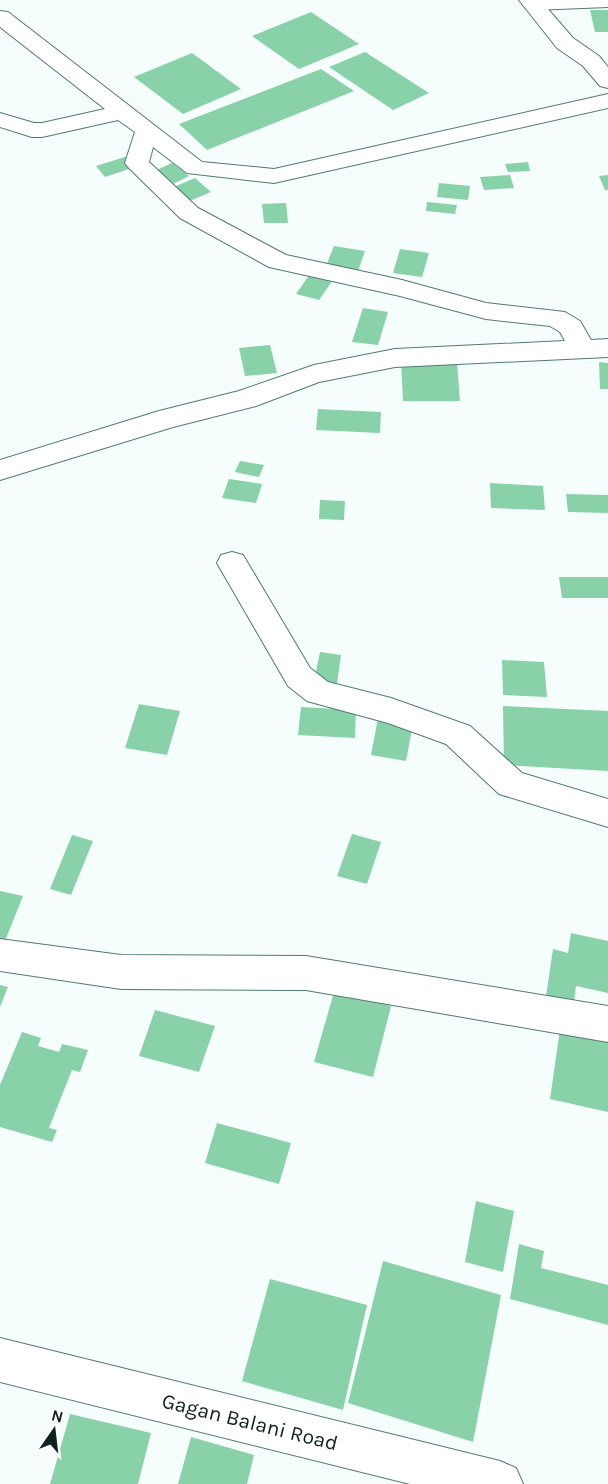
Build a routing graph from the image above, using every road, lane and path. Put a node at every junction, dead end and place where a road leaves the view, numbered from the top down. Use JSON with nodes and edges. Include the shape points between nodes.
{"nodes":[{"id":1,"x":556,"y":1,"type":"edge"},
{"id":2,"x":608,"y":1,"type":"edge"},
{"id":3,"x":531,"y":2,"type":"edge"},
{"id":4,"x":0,"y":17,"type":"edge"},
{"id":5,"x":591,"y":61,"type":"junction"},
{"id":6,"x":608,"y":81,"type":"edge"},
{"id":7,"x":608,"y":101,"type":"edge"},
{"id":8,"x":123,"y":112,"type":"junction"},
{"id":9,"x":0,"y":120,"type":"edge"},
{"id":10,"x":147,"y":130,"type":"junction"},
{"id":11,"x":595,"y":348,"type":"edge"},
{"id":12,"x":0,"y":470,"type":"edge"},
{"id":13,"x":232,"y":563,"type":"dead end"},
{"id":14,"x":608,"y":813,"type":"edge"},
{"id":15,"x":0,"y":955,"type":"edge"},
{"id":16,"x":608,"y":1024,"type":"edge"},
{"id":17,"x":0,"y":1360,"type":"edge"},
{"id":18,"x":500,"y":1484,"type":"edge"}],
"edges":[{"from":1,"to":2,"type":"street"},
{"from":1,"to":3,"type":"street"},
{"from":1,"to":5,"type":"street","via":[[586,40]]},
{"from":3,"to":5,"type":"street","via":[[565,43]]},
{"from":4,"to":8,"type":"street"},
{"from":5,"to":6,"type":"street"},
{"from":7,"to":10,"type":"street","via":[[274,176],[195,168]]},
{"from":8,"to":9,"type":"street","via":[[53,130],[32,130]]},
{"from":8,"to":10,"type":"street"},
{"from":10,"to":11,"type":"street","via":[[137,163],[189,213],[278,261],[486,311],[556,318]]},
{"from":11,"to":12,"type":"street","via":[[395,358],[314,374],[246,399],[169,418]]},
{"from":13,"to":14,"type":"street","via":[[299,677],[318,692],[391,711],[458,735],[511,784]]},
{"from":15,"to":16,"type":"street","via":[[121,972],[306,973]]},
{"from":17,"to":18,"type":"street","name":"Gagan Balani Road"}]}
